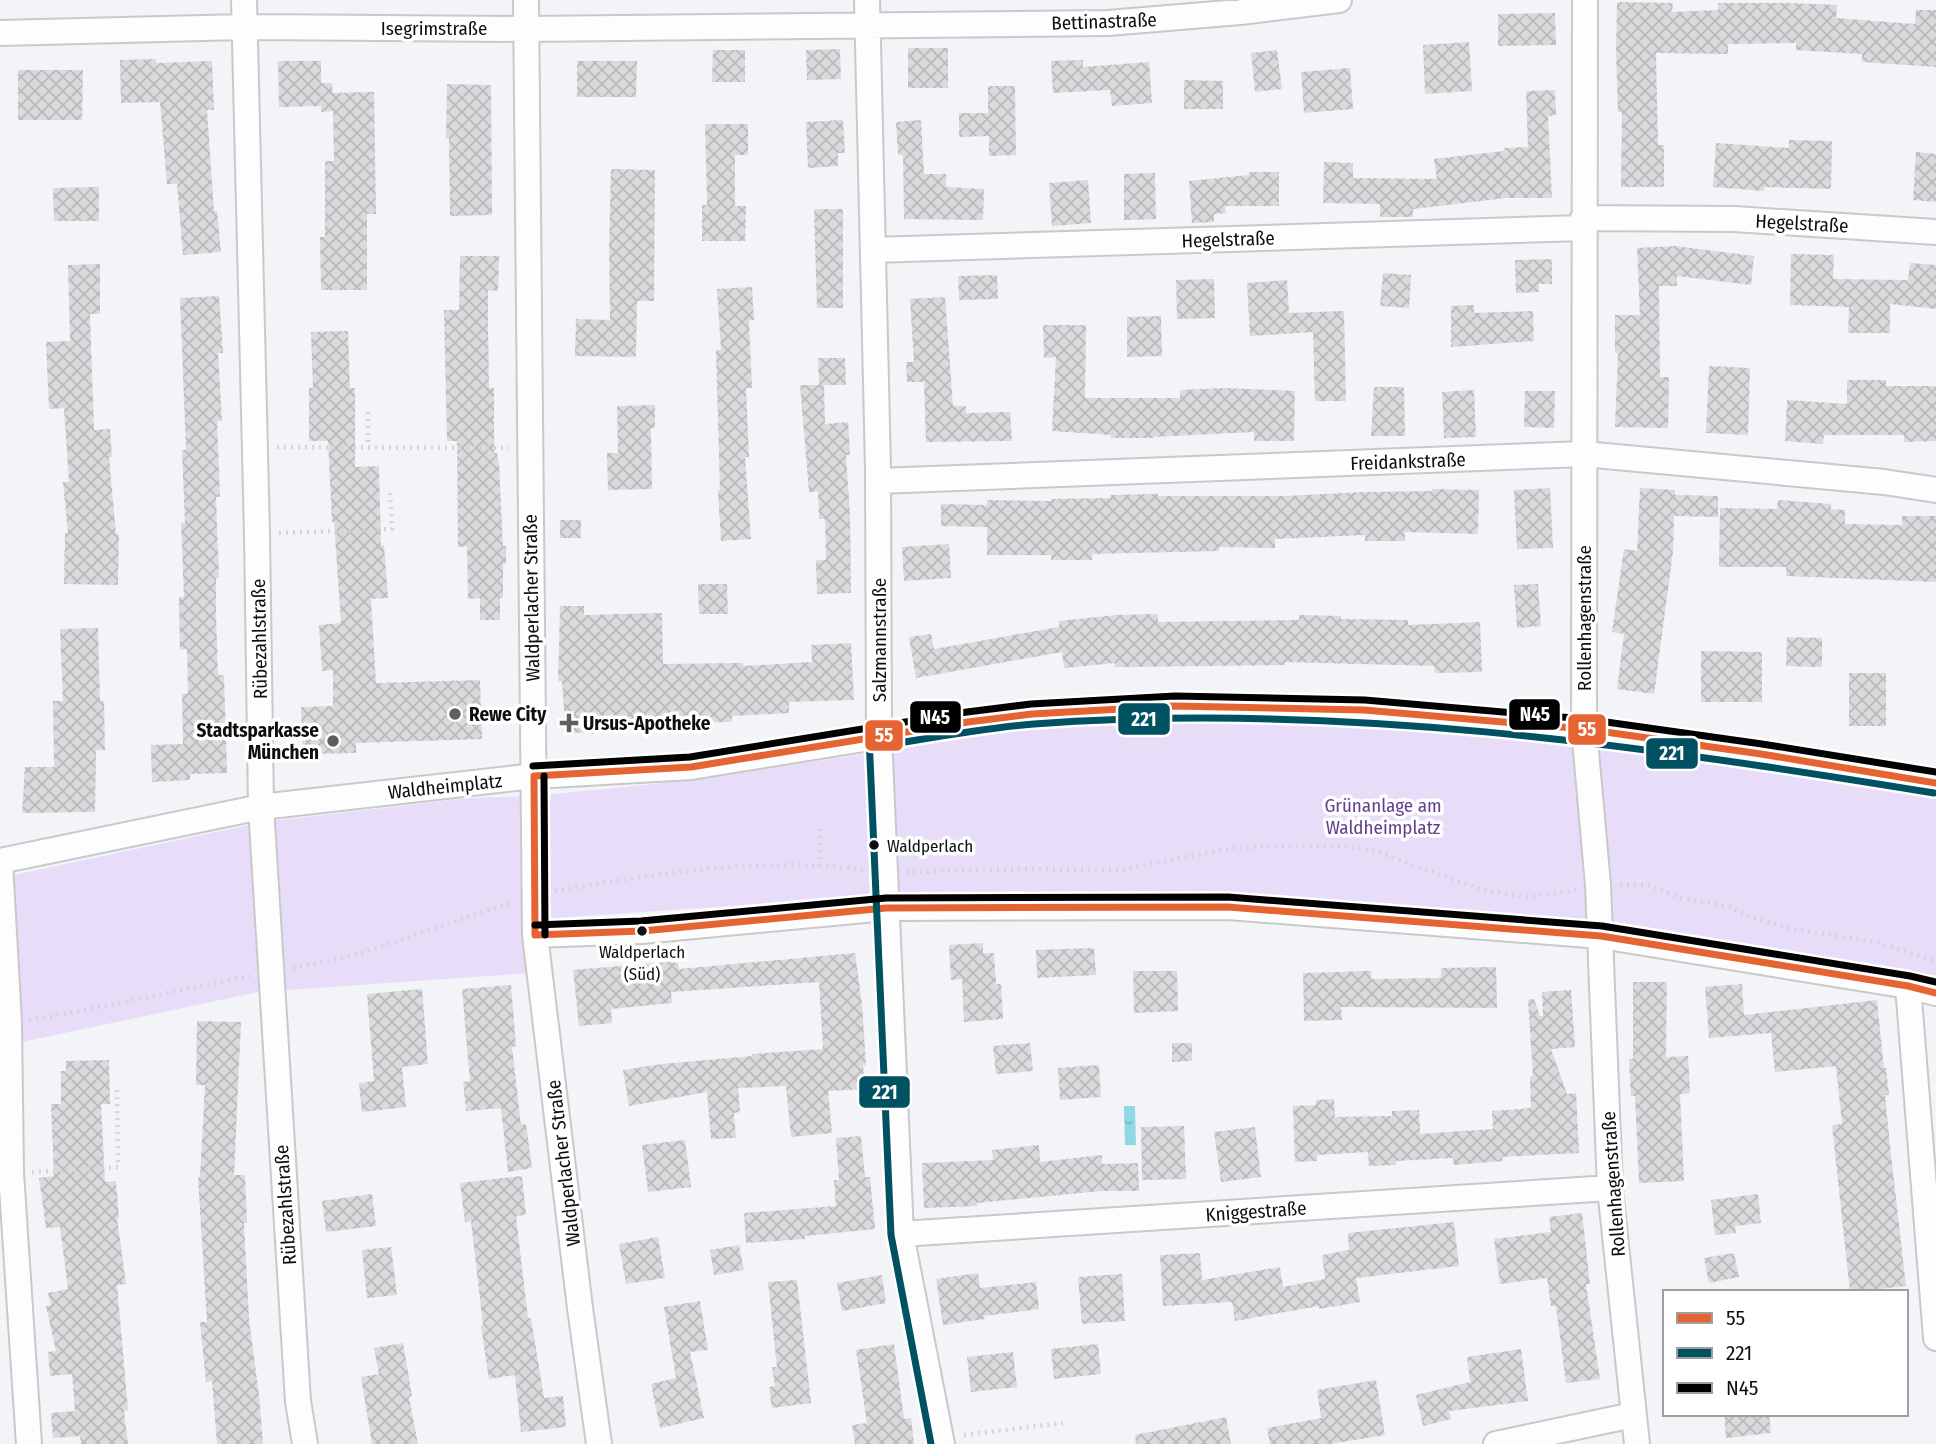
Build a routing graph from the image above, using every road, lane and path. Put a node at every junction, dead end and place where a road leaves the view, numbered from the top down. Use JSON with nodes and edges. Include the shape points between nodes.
{"nodes":[{"id":1,"x":244,"y":0,"type":"edge"},
{"id":2,"x":526,"y":0,"type":"edge"},
{"id":3,"x":1339,"y":0,"type":"edge"},
{"id":4,"x":1585,"y":0,"type":"edge"},
{"id":5,"x":867,"y":12,"type":"edge"},
{"id":6,"x":243,"y":27,"type":"junction"},
{"id":7,"x":526,"y":29,"type":"junction"},
{"id":8,"x":0,"y":33,"type":"edge"},
{"id":9,"x":1583,"y":223,"type":"junction"},
{"id":10,"x":1936,"y":232,"type":"edge"},
{"id":11,"x":873,"y":250,"type":"junction"},
{"id":12,"x":368,"y":412,"type":"dead end"},
{"id":13,"x":255,"y":447,"type":"junction"},
{"id":14,"x":368,"y":447,"type":"junction"},
{"id":15,"x":529,"y":448,"type":"junction"},
{"id":16,"x":1584,"y":454,"type":"junction"},
{"id":17,"x":878,"y":481,"type":"junction"},
{"id":18,"x":390,"y":489,"type":"dead end"},
{"id":19,"x":1936,"y":490,"type":"edge"},
{"id":20,"x":274,"y":533,"type":"dead end"},
{"id":21,"x":1584,"y":729,"type":"junction"},
{"id":22,"x":879,"y":736,"type":"junction"},
{"id":23,"x":534,"y":776,"type":"junction"},
{"id":24,"x":1936,"y":783,"type":"edge"},
{"id":25,"x":261,"y":807,"type":"junction"},
{"id":26,"x":820,"y":828,"type":"dead end"},
{"id":27,"x":0,"y":861,"type":"edge"},
{"id":28,"x":819,"y":866,"type":"dead end"},
{"id":29,"x":886,"y":908,"type":"junction"},
{"id":30,"x":535,"y":935,"type":"junction"},
{"id":31,"x":1601,"y":936,"type":"junction"},
{"id":32,"x":1908,"y":986,"type":"junction"},
{"id":33,"x":1936,"y":993,"type":"edge"},
{"id":34,"x":117,"y":1087,"type":"dead end"},
{"id":35,"x":11,"y":1173,"type":"junction"},
{"id":36,"x":1611,"y":1188,"type":"junction"},
{"id":37,"x":901,"y":1234,"type":"junction"},
{"id":38,"x":1936,"y":1338,"type":"edge"},
{"id":39,"x":1633,"y":1415,"type":"junction"},
{"id":40,"x":1063,"y":1423,"type":"dead end"},
{"id":41,"x":942,"y":1441,"type":"edge"},
{"id":42,"x":29,"y":1444,"type":"edge"},
{"id":43,"x":305,"y":1444,"type":"edge"},
{"id":44,"x":599,"y":1444,"type":"edge"},
{"id":45,"x":1496,"y":1444,"type":"edge"},
{"id":46,"x":1637,"y":1444,"type":"edge"}],
"edges":[{"from":1,"to":6,"type":"street","name":"Rübezahlstraße"},
{"from":2,"to":7,"type":"street","name":"Waldperlacher Straße"},
{"from":3,"to":5,"type":"street","name":"Bettinastraße","via":[[1108,23]]},
{"from":4,"to":9,"type":"street","name":"Rollenhagenstraße"},
{"from":5,"to":7,"type":"street","name":"Isegrimstraße"},
{"from":5,"to":11,"type":"street","name":"Salzmannstraße"},
{"from":6,"to":7,"type":"street","name":"Isegrimstraße"},
{"from":6,"to":8,"type":"street","name":"Isegrimstraße"},
{"from":6,"to":13,"type":"street","name":"Rübezahlstraße"},
{"from":7,"to":15,"type":"street","name":"Waldperlacher Straße"},
{"from":9,"to":10,"type":"street","name":"Hegelstraße","via":[[1734,219]]},
{"from":9,"to":11,"type":"street","name":"Hegelstraße"},
{"from":9,"to":16,"type":"street","name":"Rollenhagenstraße"},
{"from":11,"to":17,"type":"street","name":"Salzmannstraße"},
{"from":12,"to":14,"type":"path"},
{"from":13,"to":14,"type":"path"},
{"from":13,"to":25,"type":"street","name":"Rübezahlstraße"},
{"from":14,"to":15,"type":"path"},
{"from":15,"to":23,"type":"street","name":"Waldperlacher Straße"},
{"from":16,"to":17,"type":"street","name":"Freidankstraße"},
{"from":16,"to":19,"type":"street","name":"Freidankstraße"},
{"from":16,"to":21,"type":"street","name":"Rollenhagenstraße"},
{"from":17,"to":22,"type":"street","name":"Salzmannstraße"},
{"from":18,"to":20,"type":"path","via":[[392,529]]},
{"from":21,"to":22,"type":"street","name":"Waldheimplatz","via":[[1364,710],[1175,706],[1032,714]]},
{"from":21,"to":24,"type":"street","name":"Waldheimplatz"},
{"from":21,"to":31,"type":"street","name":"Rollenhagenstraße"},
{"from":22,"to":23,"type":"street","name":"Waldheimplatz","via":[[691,767]]},
{"from":22,"to":29,"type":"street","name":"Salzmannstraße"},
{"from":23,"to":25,"type":"street","name":"Waldheimplatz"},
{"from":23,"to":30,"type":"street","name":"Waldperlacher Straße"},
{"from":25,"to":27,"type":"street","name":"Waldheimplatz"},
{"from":25,"to":43,"type":"street","name":"Rübezahlstraße","via":[[298,1401]]},
{"from":26,"to":28,"type":"path"},
{"from":27,"to":35,"type":"street"},
{"from":29,"to":30,"type":"street","via":[[642,931]]},
{"from":29,"to":31,"type":"street","via":[[1228,907]]},
{"from":29,"to":37,"type":"street","name":"Salzmannstraße"},
{"from":30,"to":44,"type":"street","name":"Waldperlacher Straße"},
{"from":31,"to":32,"type":"street"},
{"from":31,"to":36,"type":"street","name":"Rollenhagenstraße"},
{"from":32,"to":33,"type":"street"},
{"from":32,"to":38,"type":"street"},
{"from":34,"to":35,"type":"path","via":[[118,1167]]},
{"from":35,"to":42,"type":"street"},
{"from":36,"to":37,"type":"street","name":"Kniggestraße"},
{"from":36,"to":39,"type":"street","name":"Rollenhagenstraße"},
{"from":37,"to":41,"type":"street","name":"Salzmannstraße"},
{"from":39,"to":45,"type":"street"},
{"from":39,"to":46,"type":"street","name":"Rollenhagenstraße"},
{"from":40,"to":41,"type":"path"}]}
